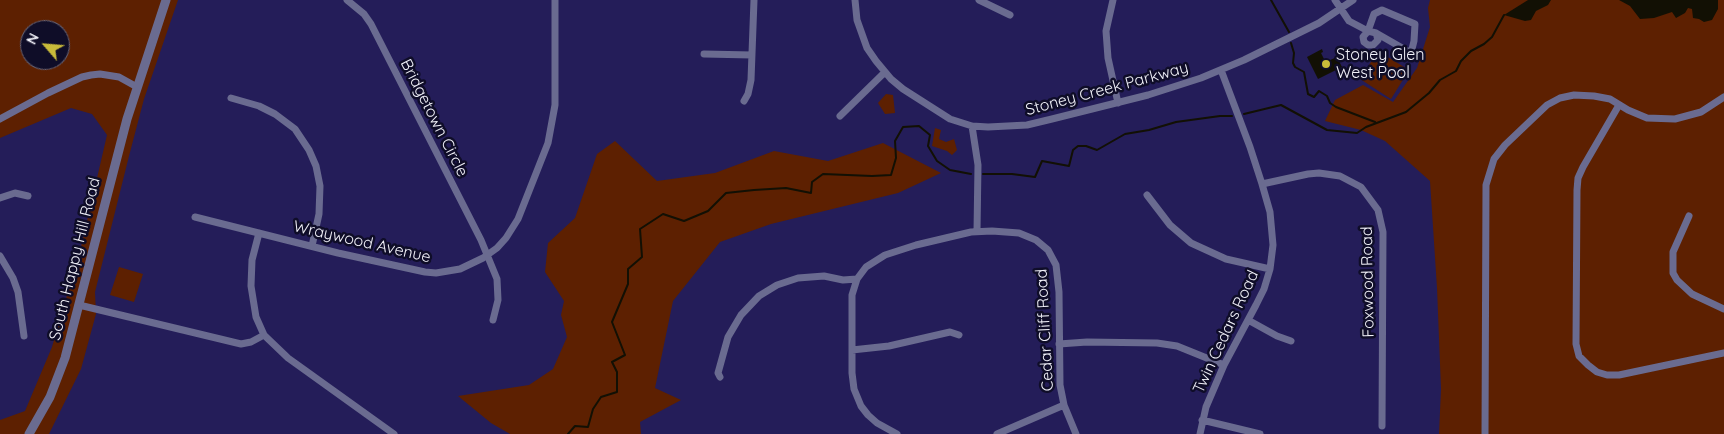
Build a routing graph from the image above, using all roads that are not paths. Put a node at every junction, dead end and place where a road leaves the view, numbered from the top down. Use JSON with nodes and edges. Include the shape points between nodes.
{"nodes":[{"id":1,"x":166,"y":0,"type":"edge"},
{"id":2,"x":347,"y":0,"type":"edge"},
{"id":3,"x":555,"y":0,"type":"edge"},
{"id":4,"x":754,"y":0,"type":"edge"},
{"id":5,"x":855,"y":0,"type":"edge"},
{"id":6,"x":979,"y":0,"type":"edge"},
{"id":7,"x":1113,"y":0,"type":"edge"},
{"id":8,"x":1335,"y":0,"type":"edge"},
{"id":9,"x":1353,"y":0,"type":"edge"},
{"id":10,"x":1342,"y":9,"type":"junction"},
{"id":11,"x":1010,"y":15,"type":"dead end"},
{"id":12,"x":1368,"y":31,"type":"junction"},
{"id":13,"x":1376,"y":33,"type":"junction"},
{"id":14,"x":704,"y":54,"type":"dead end"},
{"id":15,"x":752,"y":55,"type":"junction"},
{"id":16,"x":1221,"y":70,"type":"junction"},
{"id":17,"x":885,"y":72,"type":"junction"},
{"id":18,"x":137,"y":86,"type":"junction"},
{"id":19,"x":1724,"y":97,"type":"edge"},
{"id":20,"x":231,"y":98,"type":"dead end"},
{"id":21,"x":744,"y":101,"type":"dead end"},
{"id":22,"x":1118,"y":102,"type":"junction"},
{"id":23,"x":1619,"y":105,"type":"junction"},
{"id":24,"x":840,"y":116,"type":"dead end"},
{"id":25,"x":0,"y":119,"type":"edge"},
{"id":26,"x":972,"y":126,"type":"junction"},
{"id":27,"x":1262,"y":184,"type":"junction"},
{"id":28,"x":1147,"y":195,"type":"dead end"},
{"id":29,"x":28,"y":196,"type":"dead end"},
{"id":30,"x":0,"y":198,"type":"edge"},
{"id":31,"x":1689,"y":216,"type":"dead end"},
{"id":32,"x":195,"y":217,"type":"dead end"},
{"id":33,"x":259,"y":232,"type":"junction"},
{"id":34,"x":978,"y":232,"type":"junction"},
{"id":35,"x":312,"y":246,"type":"junction"},
{"id":36,"x":0,"y":256,"type":"edge"},
{"id":37,"x":487,"y":256,"type":"junction"},
{"id":38,"x":1270,"y":269,"type":"junction"},
{"id":39,"x":857,"y":279,"type":"junction"},
{"id":40,"x":79,"y":305,"type":"junction"},
{"id":41,"x":1724,"y":309,"type":"edge"},
{"id":42,"x":493,"y":320,"type":"dead end"},
{"id":43,"x":1248,"y":320,"type":"junction"},
{"id":44,"x":264,"y":335,"type":"junction"},
{"id":45,"x":959,"y":335,"type":"dead end"},
{"id":46,"x":24,"y":336,"type":"dead end"},
{"id":47,"x":1291,"y":341,"type":"dead end"},
{"id":48,"x":1059,"y":344,"type":"junction"},
{"id":49,"x":852,"y":350,"type":"junction"},
{"id":50,"x":1724,"y":353,"type":"edge"},
{"id":51,"x":1224,"y":365,"type":"junction"},
{"id":52,"x":720,"y":377,"type":"dead end"},
{"id":53,"x":1064,"y":405,"type":"junction"},
{"id":54,"x":1202,"y":420,"type":"junction"},
{"id":55,"x":1382,"y":426,"type":"dead end"},
{"id":56,"x":29,"y":434,"type":"edge"},
{"id":57,"x":394,"y":434,"type":"edge"},
{"id":58,"x":897,"y":434,"type":"edge"},
{"id":59,"x":997,"y":434,"type":"edge"},
{"id":60,"x":1076,"y":434,"type":"edge"},
{"id":61,"x":1200,"y":434,"type":"edge"},
{"id":62,"x":1260,"y":434,"type":"edge"},
{"id":63,"x":1485,"y":434,"type":"edge"}],
"edges":[{"from":1,"to":18,"type":"street","name":"South Happy Hill Road"},
{"from":2,"to":37,"type":"street","name":"Bridgetown Circle","via":[[372,24]]},
{"from":3,"to":37,"type":"street","name":"Wraywood Avenue","via":[[555,105],[548,143],[518,219],[506,238]]},
{"from":4,"to":15,"type":"street"},
{"from":5,"to":17,"type":"street","name":"Stoney Creek Parkway","via":[[861,34]]},
{"from":6,"to":11,"type":"street"},
{"from":7,"to":22,"type":"street","via":[[1106,29],[1108,58]]},
{"from":8,"to":10,"type":"street"},
{"from":9,"to":10,"type":"street","name":"Stoney Creek Parkway"},
{"from":10,"to":12,"type":"street","via":[[1349,21]]},
{"from":10,"to":16,"type":"street","name":"Stoney Creek Parkway"},
{"from":12,"to":13,"type":"street"},
{"from":12,"to":13,"type":"street","via":[[1363,37],[1368,45],[1373,46],[1377,42]]},
{"from":12,"to":13,"type":"street","via":[[1374,14],[1382,10],[1415,24],[1411,53]]},
{"from":14,"to":15,"type":"street"},
{"from":15,"to":21,"type":"street","via":[[750,88]]},
{"from":16,"to":22,"type":"street","name":"Stoney Creek Parkway"},
{"from":16,"to":27,"type":"street","name":"Twin Cedars Road"},
{"from":17,"to":24,"type":"street"},
{"from":17,"to":26,"type":"street","name":"Stoney Creek Parkway","via":[[939,114]]},
{"from":18,"to":25,"type":"street","via":[[119,77],[100,74],[82,77]]},
{"from":18,"to":40,"type":"street","name":"South Happy Hill Road"},
{"from":19,"to":23,"type":"street","via":[[1701,112],[1675,119],[1647,118]]},
{"from":20,"to":35,"type":"street","via":[[276,114],[295,129],[310,150],[318,173],[320,200]]},
{"from":22,"to":26,"type":"street","name":"Stoney Creek Parkway","via":[[1028,125]]},
{"from":23,"to":50,"type":"street","via":[[1578,178],[1576,344],[1579,356],[1597,372],[1618,375]]},
{"from":23,"to":63,"type":"street","via":[[1594,96],[1560,98],[1548,104],[1494,159],[1486,185]]},
{"from":26,"to":34,"type":"street","via":[[978,165]]},
{"from":27,"to":38,"type":"street","name":"Twin Cedars Road","via":[[1272,228]]},
{"from":27,"to":55,"type":"street","name":"Foxwood Road","via":[[1308,174],[1340,176],[1361,187],[1378,210],[1383,232]]},
{"from":28,"to":38,"type":"street","via":[[1170,225],[1191,243],[1226,259]]},
{"from":29,"to":30,"type":"street","via":[[15,193]]},
{"from":31,"to":41,"type":"street","via":[[1673,252],[1673,273],[1692,294]]},
{"from":32,"to":33,"type":"street","name":"Wraywood Avenue"},
{"from":33,"to":35,"type":"street","name":"Wraywood Avenue"},
{"from":33,"to":44,"type":"street","via":[[250,286],[256,317]]},
{"from":34,"to":39,"type":"street","name":"Cedar Cliff Road","via":[[885,255],[866,267]]},
{"from":34,"to":48,"type":"street","name":"Cedar Cliff Road","via":[[1019,234],[1036,240],[1048,250],[1059,278]]},
{"from":35,"to":37,"type":"street","name":"Wraywood Avenue","via":[[426,272],[460,269]]},
{"from":36,"to":46,"type":"street","via":[[18,292]]},
{"from":37,"to":42,"type":"street","name":"Bridgetown Circle","via":[[498,289]]},
{"from":38,"to":43,"type":"street","name":"Twin Cedars Road"},
{"from":39,"to":49,"type":"street","via":[[852,295]]},
{"from":39,"to":52,"type":"street","via":[[798,278],[759,296],[740,315],[728,337],[718,373]]},
{"from":40,"to":44,"type":"street","via":[[240,344]]},
{"from":40,"to":56,"type":"street","name":"South Happy Hill Road","via":[[59,376]]},
{"from":43,"to":47,"type":"street"},
{"from":43,"to":51,"type":"street","name":"Twin Cedars Road"},
{"from":44,"to":57,"type":"street","via":[[288,358]]},
{"from":45,"to":49,"type":"street","via":[[950,332],[889,346]]},
{"from":48,"to":51,"type":"street","via":[[1157,343],[1177,346]]},
{"from":48,"to":53,"type":"street","name":"Cedar Cliff Road"},
{"from":49,"to":58,"type":"street","via":[[854,389],[861,406],[877,423]]},
{"from":51,"to":54,"type":"street","name":"Twin Cedars Road"},
{"from":53,"to":59,"type":"street","name":"Cedar Cliff Road"},
{"from":53,"to":60,"type":"street","name":"Cedar Cliff Road"},
{"from":54,"to":61,"type":"street","name":"Twin Cedars Road"},
{"from":54,"to":62,"type":"street"}]}
